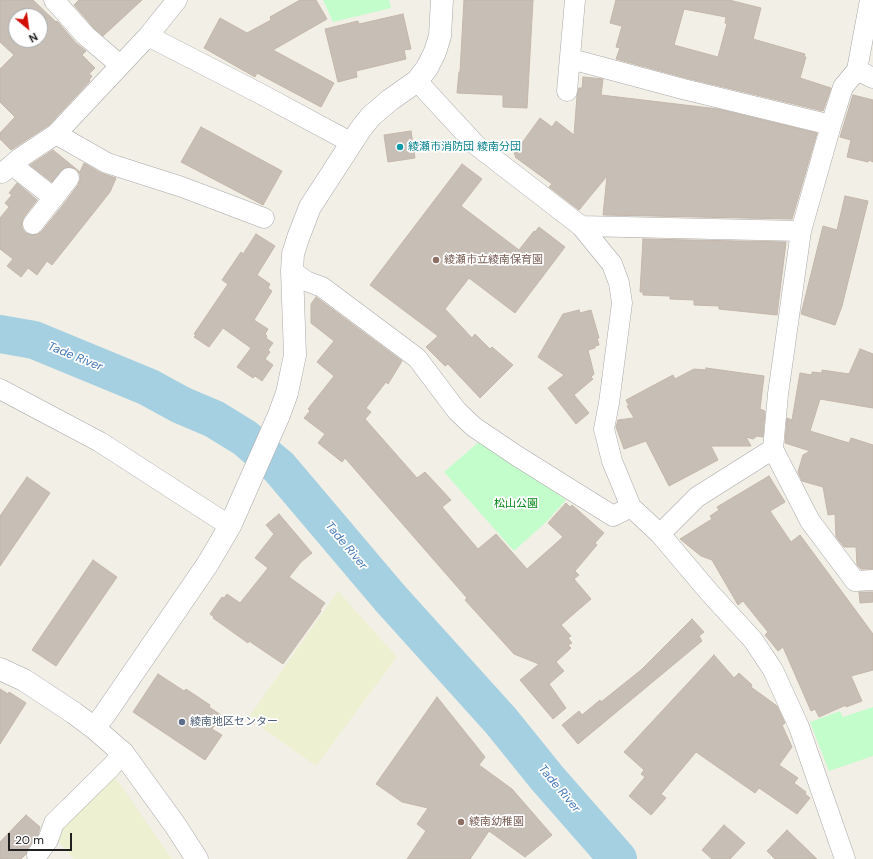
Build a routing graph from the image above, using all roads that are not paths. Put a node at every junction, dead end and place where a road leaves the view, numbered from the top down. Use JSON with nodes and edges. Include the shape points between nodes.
{"nodes":[{"id":1,"x":54,"y":0,"type":"edge"},
{"id":2,"x":177,"y":0,"type":"edge"},
{"id":3,"x":442,"y":0,"type":"edge"},
{"id":4,"x":575,"y":0,"type":"edge"},
{"id":5,"x":870,"y":0,"type":"edge"},
{"id":6,"x":148,"y":36,"type":"junction"},
{"id":7,"x":571,"y":59,"type":"junction"},
{"id":8,"x":120,"y":65,"type":"junction"},
{"id":9,"x":865,"y":74,"type":"edge"},
{"id":10,"x":418,"y":81,"type":"junction"},
{"id":11,"x":568,"y":91,"type":"dead end"},
{"id":12,"x":831,"y":125,"type":"junction"},
{"id":13,"x":56,"y":134,"type":"junction"},
{"id":14,"x":352,"y":143,"type":"junction"},
{"id":15,"x":70,"y":178,"type":"dead end"},
{"id":16,"x":54,"y":198,"type":"junction"},
{"id":17,"x":264,"y":218,"type":"dead end"},
{"id":18,"x":33,"y":224,"type":"dead end"},
{"id":19,"x":581,"y":226,"type":"junction"},
{"id":20,"x":801,"y":231,"type":"junction"},
{"id":21,"x":292,"y":271,"type":"junction"},
{"id":22,"x":0,"y":389,"type":"edge"},
{"id":23,"x":773,"y":449,"type":"junction"},
{"id":24,"x":631,"y":507,"type":"junction"},
{"id":25,"x":230,"y":526,"type":"junction"},
{"id":26,"x":660,"y":534,"type":"junction"},
{"id":27,"x":873,"y":580,"type":"edge"},
{"id":28,"x":0,"y":669,"type":"edge"},
{"id":29,"x":94,"y":728,"type":"junction"},
{"id":30,"x":122,"y":753,"type":"junction"},
{"id":31,"x":37,"y":854,"type":"dead end"},
{"id":32,"x":198,"y":859,"type":"edge"},
{"id":33,"x":845,"y":859,"type":"edge"}],
"edges":[{"from":1,"to":8,"type":"street","via":[[85,36]]},
{"from":2,"to":6,"type":"street"},
{"from":3,"to":10,"type":"street","via":[[440,36],[435,52]]},
{"from":4,"to":7,"type":"street"},
{"from":5,"to":9,"type":"street"},
{"from":6,"to":8,"type":"street"},
{"from":6,"to":14,"type":"street"},
{"from":7,"to":11,"type":"street"},
{"from":7,"to":12,"type":"street"},
{"from":8,"to":13,"type":"street"},
{"from":9,"to":12,"type":"street","via":[[843,87]]},
{"from":10,"to":14,"type":"street","via":[[371,116]]},
{"from":10,"to":19,"type":"street","via":[[476,145]]},
{"from":12,"to":20,"type":"street"},
{"from":13,"to":16,"type":"street","via":[[8,168],[21,172]]},
{"from":13,"to":17,"type":"street","via":[[107,163],[182,187]]},
{"from":14,"to":21,"type":"street","via":[[310,207],[293,254]]},
{"from":15,"to":16,"type":"street"},
{"from":16,"to":18,"type":"street"},
{"from":19,"to":20,"type":"street"},
{"from":19,"to":24,"type":"street","via":[[612,264],[619,283],[622,303],[604,429],[612,461]]},
{"from":20,"to":23,"type":"street","via":[[778,394]]},
{"from":21,"to":24,"type":"street","via":[[306,281],[322,287],[417,358],[457,411],[474,427],[613,516]]},
{"from":21,"to":25,"type":"street","via":[[295,355],[287,393]]},
{"from":22,"to":25,"type":"street","via":[[100,442]]},
{"from":23,"to":26,"type":"street","via":[[697,497]]},
{"from":23,"to":27,"type":"street","via":[[810,521],[855,581]]},
{"from":24,"to":26,"type":"street"},
{"from":25,"to":29,"type":"street","via":[[207,565]]},
{"from":26,"to":33,"type":"street","via":[[752,640],[773,670],[799,727]]},
{"from":28,"to":29,"type":"street","via":[[24,680]]},
{"from":29,"to":30,"type":"street"},
{"from":30,"to":31,"type":"street","via":[[54,823],[48,840]]},
{"from":30,"to":32,"type":"street"}]}
